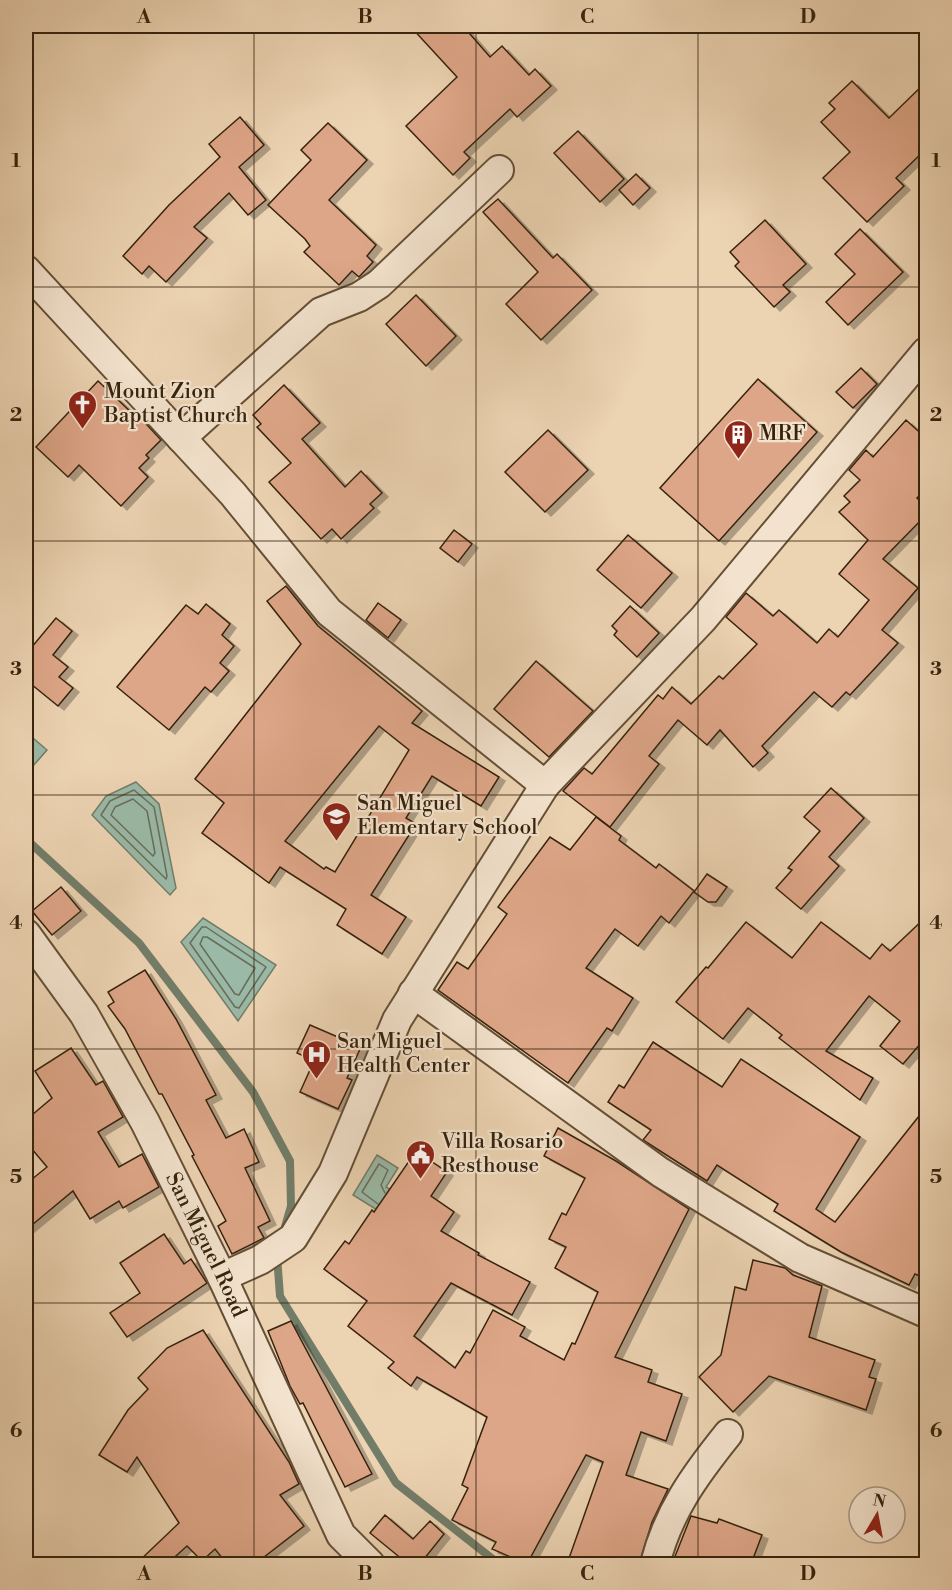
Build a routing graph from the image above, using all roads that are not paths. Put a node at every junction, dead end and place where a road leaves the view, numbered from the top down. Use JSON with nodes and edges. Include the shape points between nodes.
{"nodes":[{"id":1,"x":499,"y":170,"type":"dead end"},
{"id":2,"x":26,"y":270,"type":"edge"},
{"id":3,"x":927,"y":352,"type":"edge"},
{"id":4,"x":181,"y":438,"type":"junction"},
{"id":5,"x":545,"y":784,"type":"junction"},
{"id":6,"x":26,"y":934,"type":"edge"},
{"id":7,"x":413,"y":993,"type":"junction"},
{"id":8,"x":222,"y":1277,"type":"junction"},
{"id":9,"x":927,"y":1313,"type":"edge"},
{"id":10,"x":728,"y":1434,"type":"dead end"},
{"id":11,"x":370,"y":1564,"type":"edge"},
{"id":12,"x":656,"y":1564,"type":"edge"}],
"edges":[{"from":1,"to":4,"type":"street","via":[[379,284],[359,297],[321,312]]},
{"from":2,"to":4,"type":"street"},
{"from":3,"to":5,"type":"street","via":[[703,619]]},
{"from":4,"to":5,"type":"street","via":[[233,494],[329,612]]},
{"from":5,"to":7,"type":"street"},
{"from":6,"to":8,"type":"street","name":"San Miguel Road","via":[[95,1034],[145,1122]]},
{"from":7,"to":8,"type":"street","via":[[392,1030],[333,1173],[293,1238],[260,1260]]},
{"from":7,"to":9,"type":"street","via":[[660,1172],[800,1258]]},
{"from":8,"to":11,"type":"street","name":"San Miguel Road","via":[[341,1535]]},
{"from":10,"to":12,"type":"street","via":[[692,1478],[672,1516]]}]}
